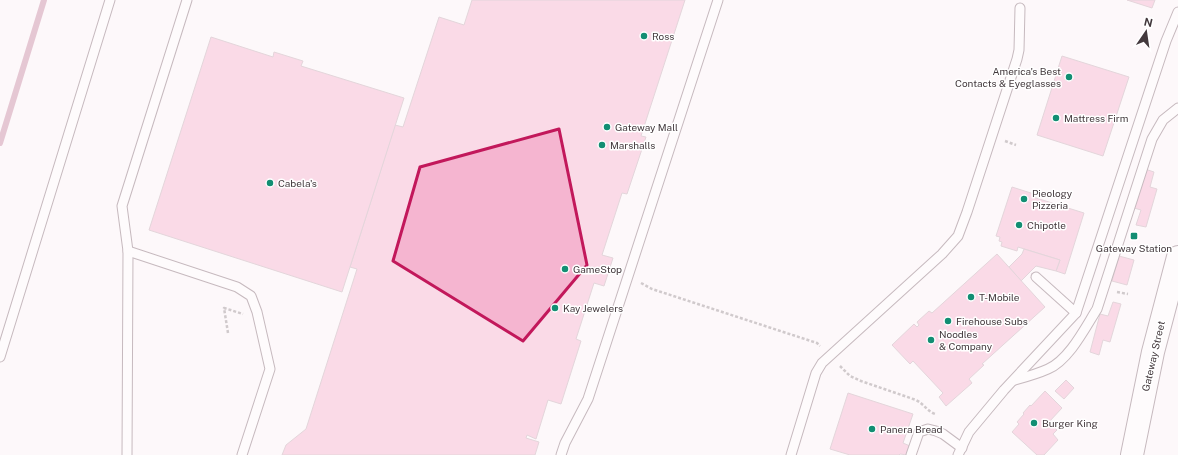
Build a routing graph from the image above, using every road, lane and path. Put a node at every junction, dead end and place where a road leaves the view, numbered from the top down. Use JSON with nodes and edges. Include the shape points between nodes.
{"nodes":[{"id":1,"x":110,"y":0,"type":"edge"},
{"id":2,"x":187,"y":0,"type":"edge"},
{"id":3,"x":718,"y":0,"type":"edge"},
{"id":4,"x":1020,"y":8,"type":"dead end"},
{"id":5,"x":1178,"y":12,"type":"edge"},
{"id":6,"x":1178,"y":108,"type":"edge"},
{"id":7,"x":1004,"y":141,"type":"dead end"},
{"id":8,"x":1016,"y":145,"type":"dead end"},
{"id":9,"x":128,"y":251,"type":"junction"},
{"id":10,"x":1178,"y":257,"type":"edge"},
{"id":11,"x":1036,"y":277,"type":"dead end"},
{"id":12,"x":640,"y":283,"type":"dead end"},
{"id":13,"x":244,"y":314,"type":"dead end"},
{"id":14,"x":1076,"y":314,"type":"junction"},
{"id":15,"x":228,"y":333,"type":"dead end"},
{"id":16,"x":821,"y":347,"type":"dead end"},
{"id":17,"x":0,"y":357,"type":"edge"},
{"id":18,"x":838,"y":364,"type":"dead end"},
{"id":19,"x":1013,"y":380,"type":"junction"},
{"id":20,"x":938,"y":415,"type":"dead end"},
{"id":21,"x":960,"y":452,"type":"edge"},
{"id":22,"x":128,"y":455,"type":"edge"},
{"id":23,"x":242,"y":455,"type":"edge"},
{"id":24,"x":561,"y":455,"type":"edge"},
{"id":25,"x":791,"y":455,"type":"edge"},
{"id":26,"x":911,"y":455,"type":"edge"},
{"id":27,"x":1132,"y":455,"type":"edge"}],
"edges":[{"from":1,"to":17,"type":"lane"},
{"from":2,"to":9,"type":"lane","via":[[122,206]]},
{"from":3,"to":24,"type":"lane","via":[[588,399]]},
{"from":4,"to":25,"type":"lane","via":[[1017,58],[958,236],[942,254],[822,364],[816,373]]},
{"from":5,"to":14,"type":"lane","via":[[1166,40]]},
{"from":6,"to":19,"type":"lane","via":[[1162,120],[1152,139],[1097,309],[1084,331],[1066,356],[1049,369]]},
{"from":7,"to":8,"type":"path"},
{"from":9,"to":22,"type":"lane"},
{"from":9,"to":23,"type":"lane","via":[[237,287],[251,296],[270,369]]},
{"from":10,"to":27,"type":"main road","name":"Gateway Street","via":[[1153,352]]},
{"from":11,"to":14,"type":"lane"},
{"from":12,"to":16,"type":"path","via":[[817,343]]},
{"from":13,"to":15,"type":"path","via":[[224,308]]},
{"from":14,"to":19,"type":"lane"},
{"from":18,"to":20,"type":"path","via":[[850,376],[916,400],[927,410]]},
{"from":19,"to":21,"type":"lane","via":[[969,432]]},
{"from":21,"to":26,"type":"lane","via":[[944,434],[928,429],[919,432]]}]}
